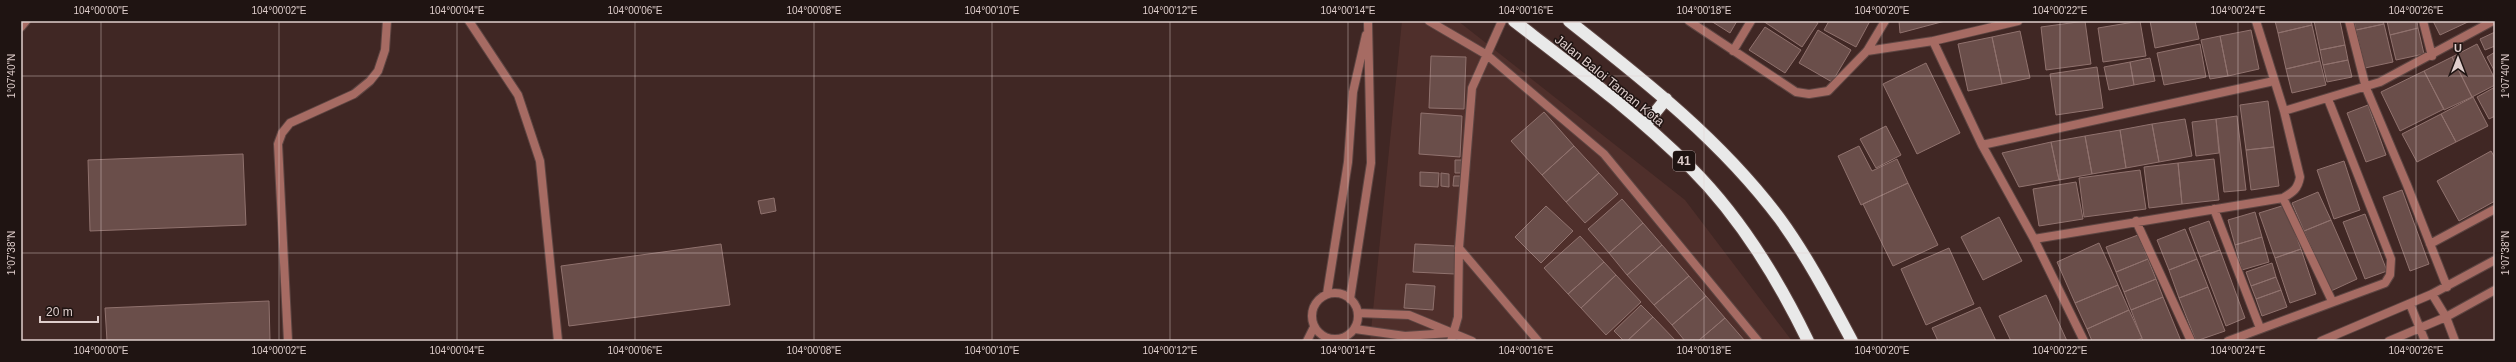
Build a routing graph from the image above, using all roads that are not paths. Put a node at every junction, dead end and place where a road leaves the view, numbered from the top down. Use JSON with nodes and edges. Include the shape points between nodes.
{"nodes":[{"id":1,"x":26,"y":21,"type":"edge"},
{"id":2,"x":387,"y":21,"type":"edge"},
{"id":3,"x":469,"y":21,"type":"edge"},
{"id":4,"x":1429,"y":21,"type":"edge"},
{"id":5,"x":1502,"y":21,"type":"edge"},
{"id":6,"x":1514,"y":21,"type":"edge"},
{"id":7,"x":1569,"y":21,"type":"edge"},
{"id":8,"x":1689,"y":21,"type":"edge"},
{"id":9,"x":1751,"y":21,"type":"edge"},
{"id":10,"x":1885,"y":21,"type":"edge"},
{"id":11,"x":2018,"y":21,"type":"edge"},
{"id":12,"x":2256,"y":21,"type":"edge"},
{"id":13,"x":2349,"y":21,"type":"edge"},
{"id":14,"x":2423,"y":21,"type":"edge"},
{"id":15,"x":2493,"y":21,"type":"edge"},
{"id":16,"x":1369,"y":22,"type":"edge"},
{"id":17,"x":21,"y":27,"type":"edge"},
{"id":18,"x":1934,"y":41,"type":"junction"},
{"id":19,"x":1733,"y":51,"type":"junction"},
{"id":20,"x":1868,"y":51,"type":"junction"},
{"id":21,"x":1487,"y":55,"type":"junction"},
{"id":22,"x":2432,"y":56,"type":"junction"},
{"id":23,"x":2274,"y":81,"type":"junction"},
{"id":24,"x":2366,"y":88,"type":"junction"},
{"id":25,"x":2328,"y":99,"type":"junction"},
{"id":26,"x":1666,"y":100,"type":"junction"},
{"id":27,"x":2284,"y":111,"type":"junction"},
{"id":28,"x":1645,"y":125,"type":"junction"},
{"id":29,"x":1982,"y":145,"type":"junction"},
{"id":30,"x":2283,"y":198,"type":"junction"},
{"id":31,"x":2214,"y":209,"type":"junction"},
{"id":32,"x":2495,"y":209,"type":"edge"},
{"id":33,"x":2136,"y":220,"type":"junction"},
{"id":34,"x":2034,"y":239,"type":"junction"},
{"id":35,"x":2430,"y":244,"type":"junction"},
{"id":36,"x":1459,"y":248,"type":"junction"},
{"id":37,"x":2495,"y":260,"type":"edge"},
{"id":38,"x":2447,"y":287,"type":"junction"},
{"id":39,"x":2495,"y":290,"type":"edge"},
{"id":40,"x":1327,"y":294,"type":"junction"},
{"id":41,"x":2432,"y":294,"type":"junction"},
{"id":42,"x":1350,"y":299,"type":"junction"},
{"id":43,"x":2332,"y":301,"type":"junction"},
{"id":44,"x":2410,"y":304,"type":"junction"},
{"id":45,"x":1358,"y":313,"type":"junction"},
{"id":46,"x":2446,"y":317,"type":"junction"},
{"id":47,"x":1314,"y":327,"type":"junction"},
{"id":48,"x":2260,"y":328,"type":"junction"},
{"id":49,"x":2419,"y":328,"type":"junction"},
{"id":50,"x":1355,"y":329,"type":"junction"},
{"id":51,"x":1453,"y":332,"type":"junction"},
{"id":52,"x":1334,"y":340,"type":"edge"},
{"id":53,"x":288,"y":341,"type":"edge"},
{"id":54,"x":558,"y":341,"type":"edge"},
{"id":55,"x":1307,"y":341,"type":"edge"},
{"id":56,"x":1451,"y":341,"type":"edge"},
{"id":57,"x":1472,"y":341,"type":"edge"},
{"id":58,"x":1538,"y":341,"type":"edge"},
{"id":59,"x":1758,"y":341,"type":"edge"},
{"id":60,"x":1808,"y":341,"type":"edge"},
{"id":61,"x":1852,"y":341,"type":"edge"},
{"id":62,"x":2084,"y":341,"type":"edge"},
{"id":63,"x":2191,"y":341,"type":"edge"},
{"id":64,"x":2228,"y":341,"type":"edge"},
{"id":65,"x":2321,"y":341,"type":"edge"},
{"id":66,"x":2389,"y":341,"type":"edge"},
{"id":67,"x":2425,"y":341,"type":"edge"},
{"id":68,"x":2456,"y":341,"type":"edge"}],
"edges":[{"from":1,"to":17,"type":"street"},
{"from":2,"to":53,"type":"street","via":[[385,50],[378,71],[370,81],[354,94],[290,123],[278,144]]},
{"from":3,"to":54,"type":"street","via":[[518,95],[540,161]]},
{"from":4,"to":21,"type":"street"},
{"from":5,"to":21,"type":"street"},
{"from":6,"to":28,"type":"highway","name":"Jalan Baloi Taman Kota","number":"41"},
{"from":7,"to":26,"type":"highway","name":"Jalan Baloi Taman Kota","number":"41"},
{"from":8,"to":19,"type":"street"},
{"from":9,"to":19,"type":"street"},
{"from":10,"to":20,"type":"street"},
{"from":11,"to":18,"type":"street"},
{"from":12,"to":23,"type":"street"},
{"from":13,"to":24,"type":"street"},
{"from":14,"to":22,"type":"street"},
{"from":15,"to":22,"type":"street"},
{"from":16,"to":40,"type":"street","via":[[1353,92],[1348,162]]},
{"from":16,"to":42,"type":"street","via":[[1371,163]]},
{"from":18,"to":20,"type":"street"},
{"from":18,"to":29,"type":"street"},
{"from":19,"to":20,"type":"street","via":[[1796,92],[1809,94],[1828,91]]},
{"from":21,"to":36,"type":"street","via":[[1472,88]]},
{"from":21,"to":59,"type":"street","via":[[1604,154]]},
{"from":22,"to":24,"type":"street"},
{"from":23,"to":27,"type":"street"},
{"from":23,"to":29,"type":"street"},
{"from":24,"to":25,"type":"street"},
{"from":24,"to":35,"type":"street"},
{"from":25,"to":27,"type":"street"},
{"from":25,"to":43,"type":"street","via":[[2391,259],[2385,283]]},
{"from":26,"to":28,"type":"highway"},
{"from":26,"to":61,"type":"highway","name":"Jalan Baloi Taman Kota","number":"41","via":[[1720,150],[1780,219]]},
{"from":27,"to":30,"type":"street","via":[[2300,177],[2298,186]]},
{"from":28,"to":60,"type":"highway","name":"Jalan Baloi Taman Kota","number":"41","via":[[1692,169],[1747,234],[1795,314]]},
{"from":29,"to":34,"type":"street"},
{"from":30,"to":31,"type":"street"},
{"from":30,"to":43,"type":"street"},
{"from":31,"to":33,"type":"street"},
{"from":31,"to":48,"type":"street"},
{"from":32,"to":35,"type":"street"},
{"from":33,"to":34,"type":"street"},
{"from":33,"to":63,"type":"street"},
{"from":34,"to":62,"type":"street"},
{"from":35,"to":38,"type":"street"},
{"from":36,"to":51,"type":"street","via":[[1458,317]]},
{"from":36,"to":58,"type":"street"},
{"from":37,"to":38,"type":"street"},
{"from":38,"to":41,"type":"street"},
{"from":39,"to":46,"type":"street"},
{"from":40,"to":42,"type":"street","via":[[1343,295]]},
{"from":40,"to":47,"type":"street","via":[[1314,304],[1311,320]]},
{"from":41,"to":44,"type":"street"},
{"from":41,"to":46,"type":"street"},
{"from":42,"to":45,"type":"street"},
{"from":43,"to":48,"type":"street"},
{"from":44,"to":49,"type":"street"},
{"from":44,"to":65,"type":"street"},
{"from":45,"to":50,"type":"street"},
{"from":45,"to":51,"type":"street","via":[[1409,315]]},
{"from":46,"to":49,"type":"street"},
{"from":46,"to":68,"type":"street"},
{"from":47,"to":52,"type":"street","via":[[1326,338]]},
{"from":47,"to":55,"type":"street"},
{"from":48,"to":64,"type":"street"},
{"from":49,"to":66,"type":"street"},
{"from":49,"to":67,"type":"street"},
{"from":50,"to":51,"type":"street","via":[[1405,336]]},
{"from":50,"to":52,"type":"street"},
{"from":51,"to":56,"type":"street"},
{"from":51,"to":57,"type":"street"}]}
